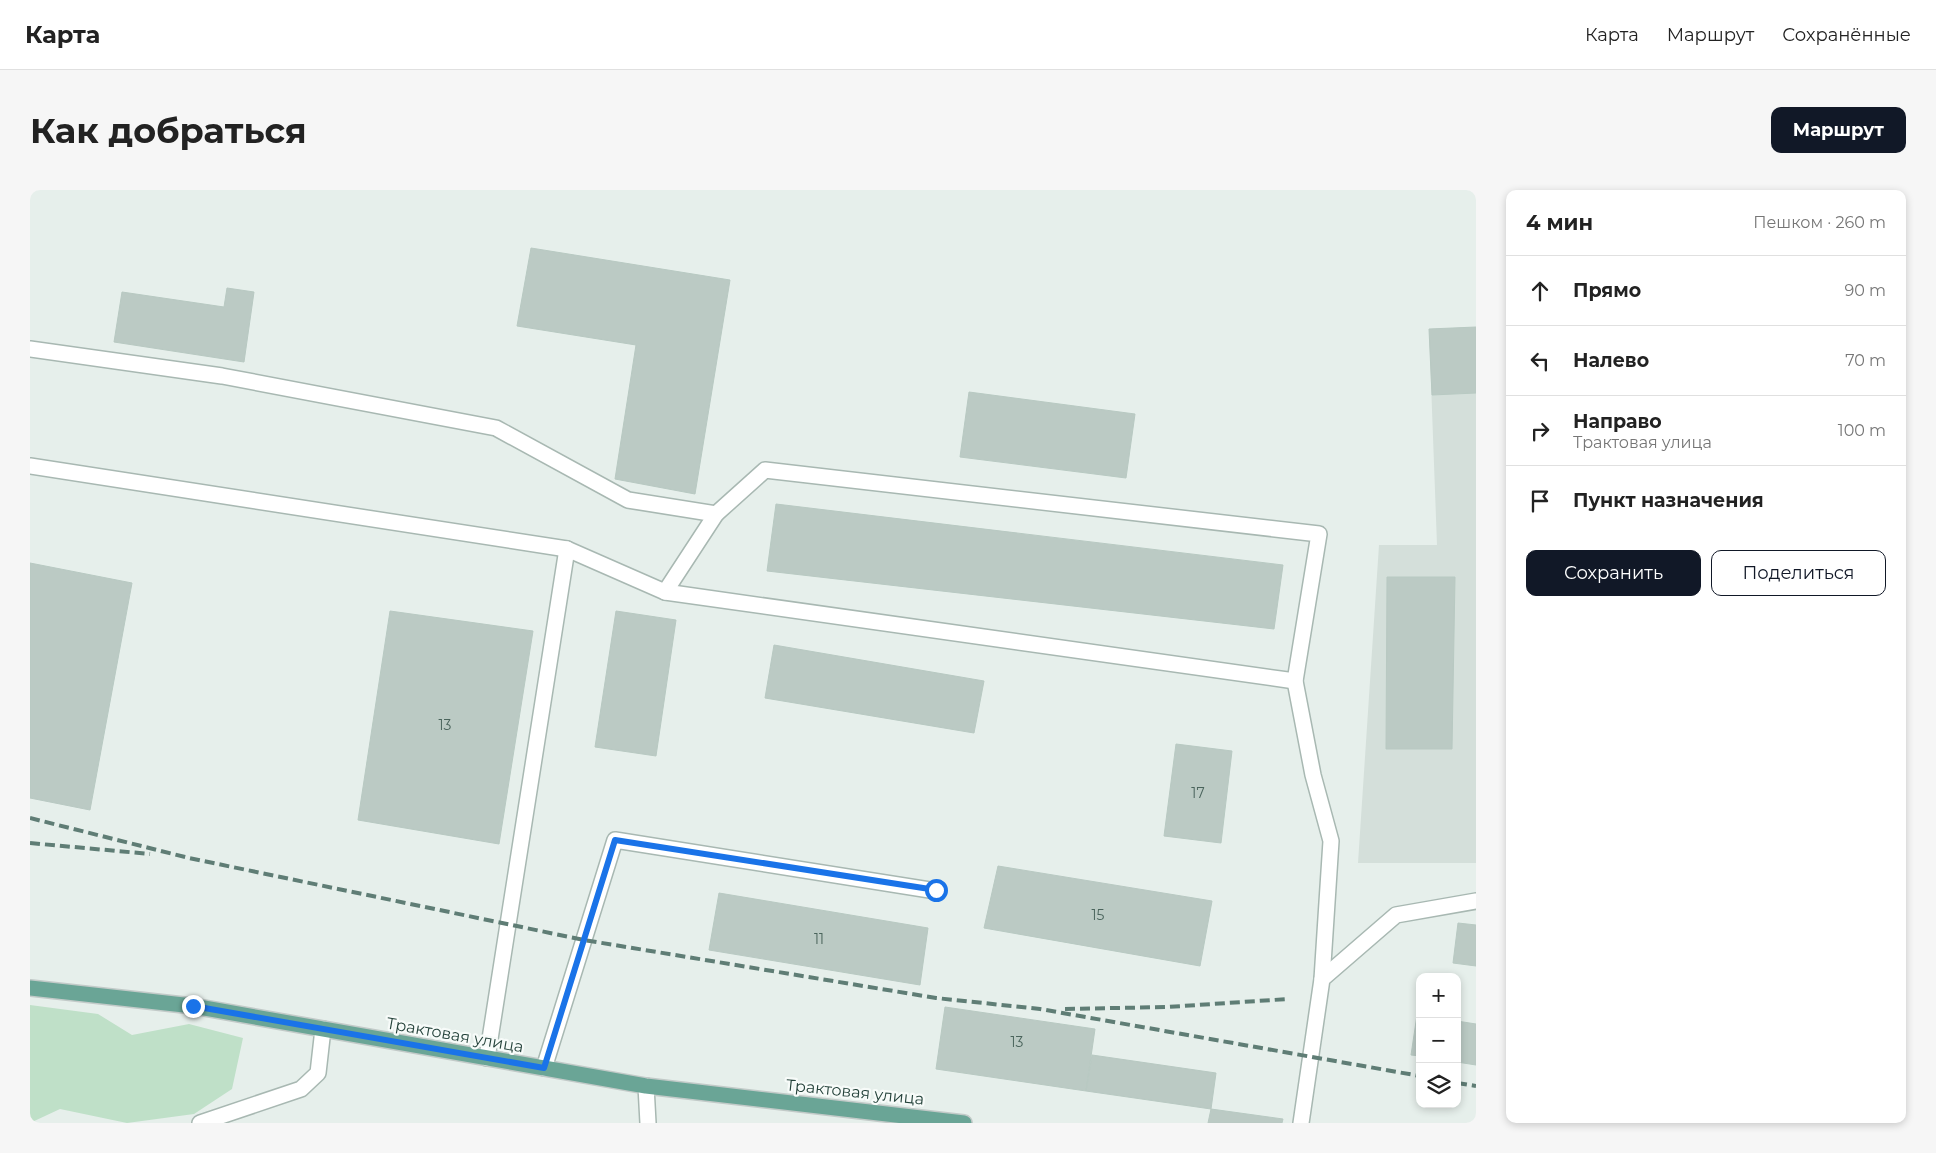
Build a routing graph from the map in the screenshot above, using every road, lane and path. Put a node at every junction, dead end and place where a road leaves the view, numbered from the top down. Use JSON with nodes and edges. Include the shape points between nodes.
{"nodes":[{"id":1,"x":30,"y":349,"type":"edge"},
{"id":2,"x":30,"y":466,"type":"edge"},
{"id":3,"x":716,"y":514,"type":"junction"},
{"id":4,"x":567,"y":549,"type":"junction"},
{"id":5,"x":665,"y":592,"type":"junction"},
{"id":6,"x":1295,"y":681,"type":"junction"},
{"id":7,"x":936,"y":890,"type":"dead end"},
{"id":8,"x":1476,"y":901,"type":"edge"},
{"id":9,"x":1322,"y":979,"type":"junction"},
{"id":10,"x":30,"y":988,"type":"edge"},
{"id":11,"x":323,"y":1029,"type":"junction"},
{"id":12,"x":487,"y":1058,"type":"junction"},
{"id":13,"x":544,"y":1068,"type":"junction"},
{"id":14,"x":646,"y":1086,"type":"junction"},
{"id":15,"x":954,"y":1122,"type":"edge"},
{"id":16,"x":200,"y":1123,"type":"edge"},
{"id":17,"x":648,"y":1123,"type":"edge"},
{"id":18,"x":1301,"y":1123,"type":"edge"}],
"edges":[{"from":1,"to":3,"type":"street","via":[[222,376],[496,428],[628,500]]},
{"from":2,"to":4,"type":"street"},
{"from":3,"to":5,"type":"street"},
{"from":3,"to":6,"type":"street","via":[[765,470],[1319,534]]},
{"from":4,"to":5,"type":"street"},
{"from":4,"to":12,"type":"street"},
{"from":5,"to":6,"type":"street"},
{"from":6,"to":9,"type":"street","via":[[1313,775],[1332,841]]},
{"from":7,"to":13,"type":"street","via":[[615,840]]},
{"from":8,"to":9,"type":"street","via":[[1396,916]]},
{"from":9,"to":18,"type":"street"},
{"from":10,"to":11,"type":"main road","name":"Трактовая улица","via":[[193,1006]]},
{"from":11,"to":12,"type":"main road","name":"Трактовая улица"},
{"from":11,"to":16,"type":"street","via":[[318,1072],[301,1089]]},
{"from":12,"to":13,"type":"main road","name":"Трактовая улица"},
{"from":13,"to":14,"type":"main road","name":"Трактовая улица"},
{"from":14,"to":15,"type":"main road","name":"Трактовая улица"},
{"from":14,"to":17,"type":"street"}]}
